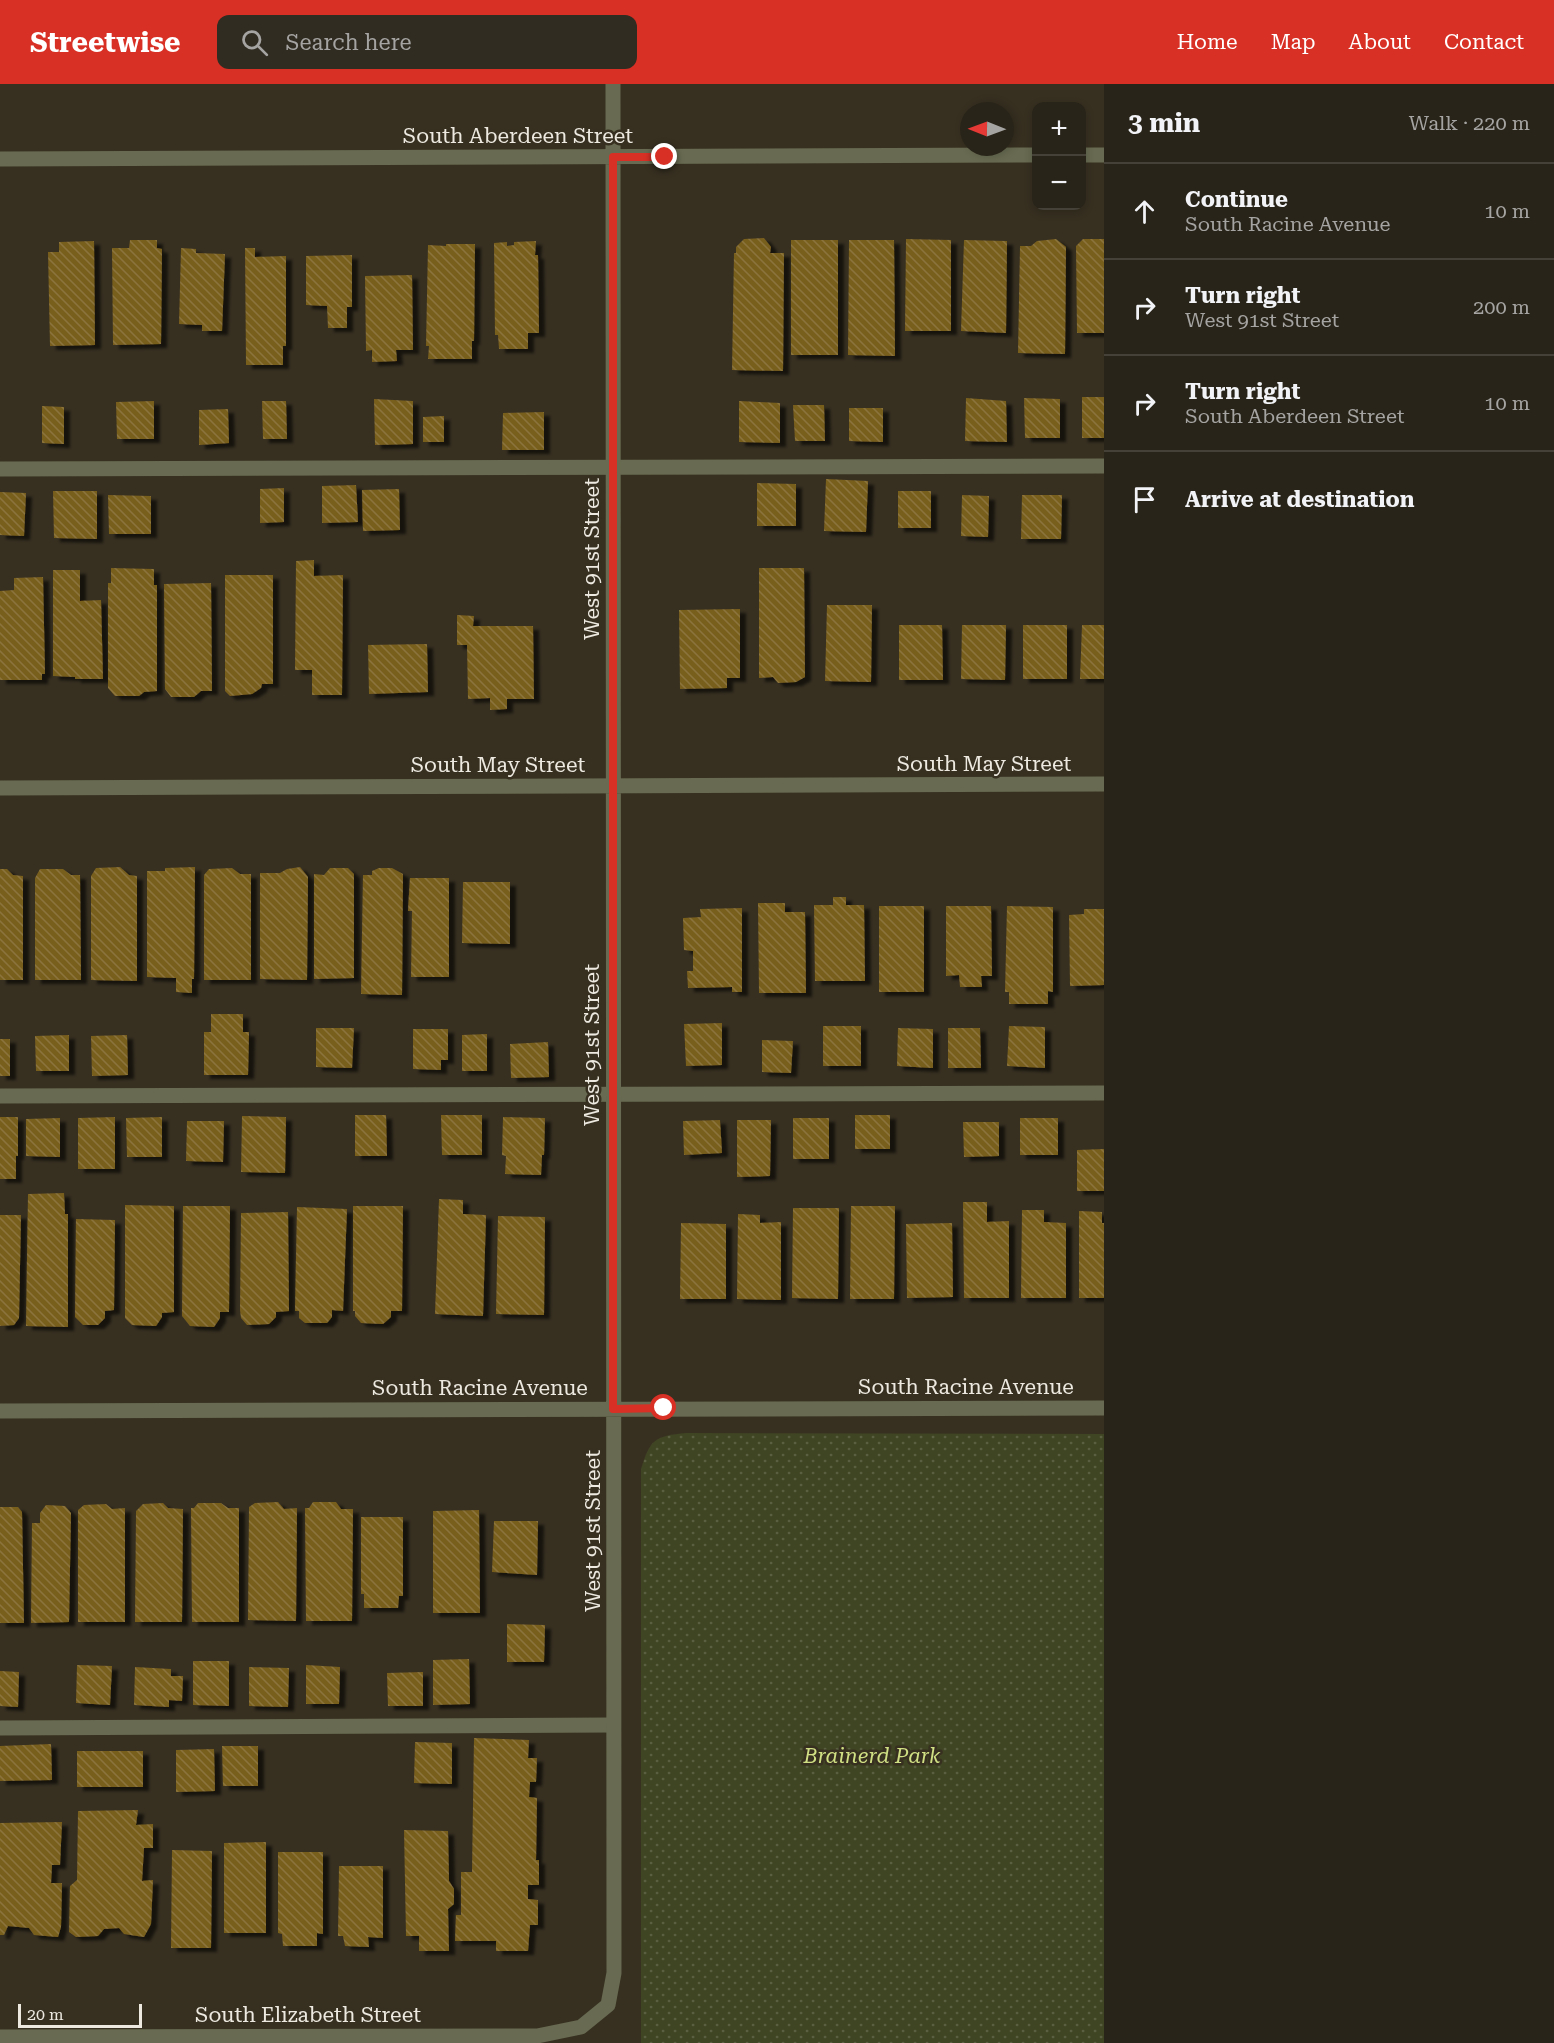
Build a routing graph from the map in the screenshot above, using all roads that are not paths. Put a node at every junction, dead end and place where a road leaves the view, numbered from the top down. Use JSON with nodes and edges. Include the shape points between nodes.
{"nodes":[{"id":1,"x":613,"y":84,"type":"edge"},
{"id":2,"x":1032,"y":155,"type":"edge"},
{"id":3,"x":1086,"y":155,"type":"edge"},
{"id":4,"x":1104,"y":155,"type":"edge"},
{"id":5,"x":613,"y":157,"type":"junction"},
{"id":6,"x":0,"y":159,"type":"edge"},
{"id":7,"x":1104,"y":466,"type":"edge"},
{"id":8,"x":613,"y":467,"type":"junction"},
{"id":9,"x":0,"y":469,"type":"edge"},
{"id":10,"x":1104,"y":784,"type":"edge"},
{"id":11,"x":613,"y":786,"type":"junction"},
{"id":12,"x":0,"y":788,"type":"edge"},
{"id":13,"x":1104,"y":1093,"type":"edge"},
{"id":14,"x":613,"y":1094,"type":"junction"},
{"id":15,"x":0,"y":1096,"type":"edge"},
{"id":16,"x":1104,"y":1408,"type":"edge"},
{"id":17,"x":613,"y":1409,"type":"junction"},
{"id":18,"x":0,"y":1411,"type":"edge"},
{"id":19,"x":613,"y":1725,"type":"junction"},
{"id":20,"x":0,"y":1728,"type":"edge"},
{"id":21,"x":608,"y":2005,"type":"joint"},
{"id":22,"x":0,"y":2037,"type":"edge"}],
"edges":[{"from":1,"to":5,"type":"street","name":"West 91st Street"},
{"from":2,"to":5,"type":"street","name":"South Aberdeen Street"},
{"from":3,"to":4,"type":"street"},
{"from":5,"to":6,"type":"street","name":"South Aberdeen Street"},
{"from":5,"to":8,"type":"street","name":"West 91st Street"},
{"from":7,"to":8,"type":"street"},
{"from":8,"to":9,"type":"street"},
{"from":8,"to":11,"type":"street","name":"West 91st Street"},
{"from":10,"to":11,"type":"street","name":"South May Street"},
{"from":11,"to":12,"type":"street","name":"South May Street"},
{"from":11,"to":14,"type":"street","name":"West 91st Street"},
{"from":13,"to":14,"type":"street"},
{"from":14,"to":15,"type":"street"},
{"from":14,"to":17,"type":"street","name":"West 91st Street"},
{"from":16,"to":17,"type":"street","name":"South Racine Avenue"},
{"from":17,"to":18,"type":"street","name":"South Racine Avenue"},
{"from":17,"to":19,"type":"street","name":"West 91st Street"},
{"from":19,"to":20,"type":"street"},
{"from":19,"to":21,"type":"street","name":"West 91st Street","via":[[614,1973]]},
{"from":21,"to":22,"type":"street","name":"South Elizabeth Street","via":[[581,2027],[537,2036]]}]}
